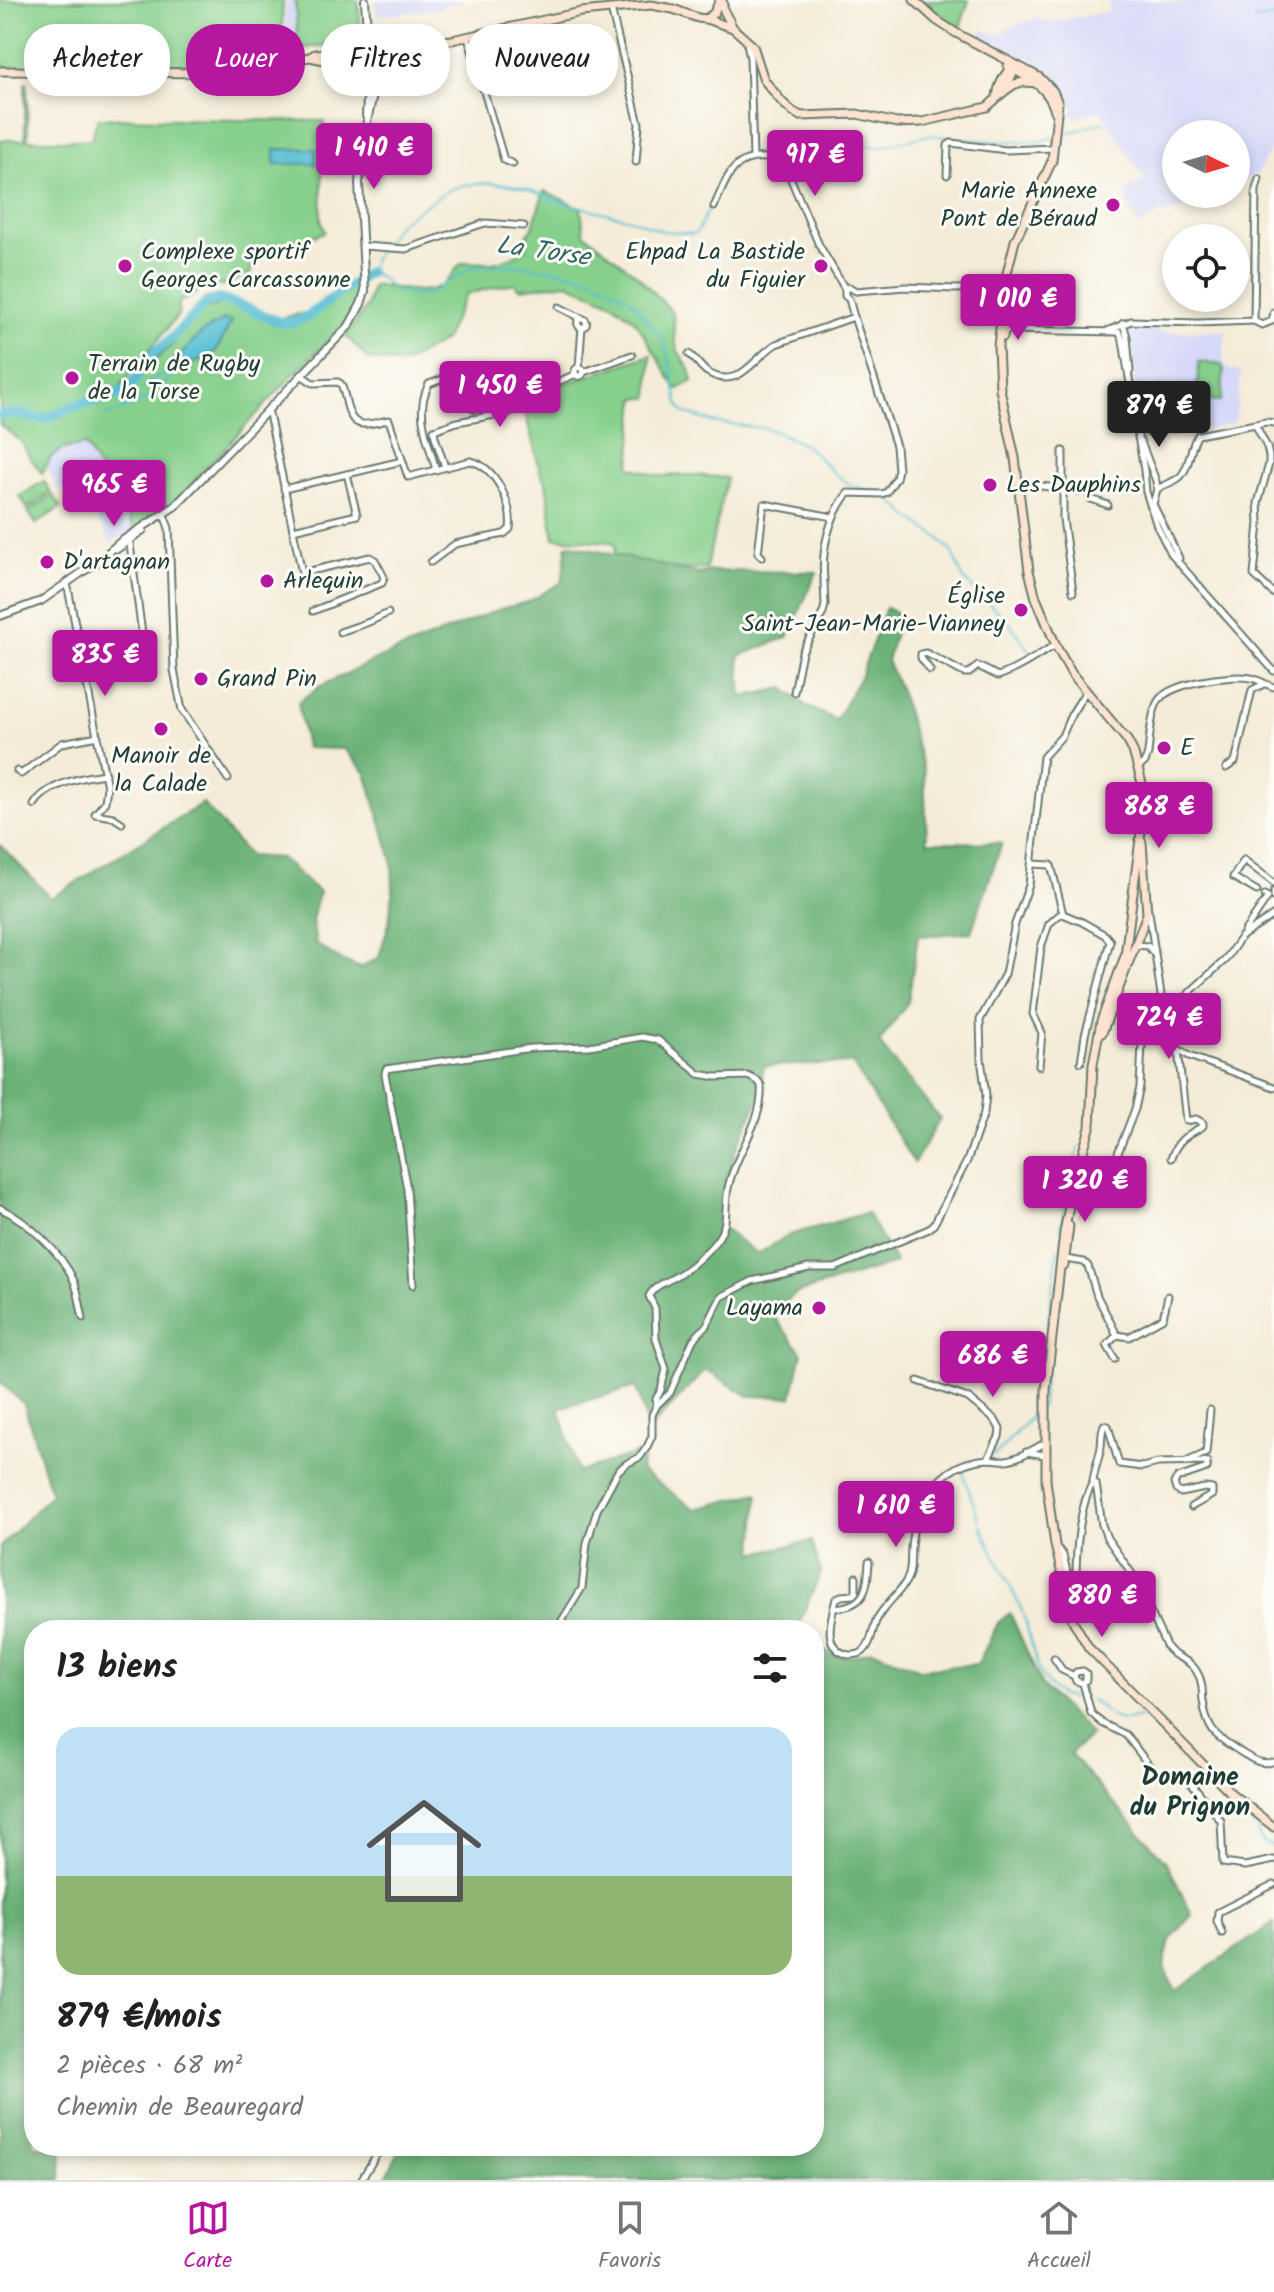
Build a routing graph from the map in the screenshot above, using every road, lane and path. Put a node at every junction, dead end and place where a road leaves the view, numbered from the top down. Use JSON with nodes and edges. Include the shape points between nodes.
{"nodes":[{"id":1,"x":365,"y":0,"type":"edge"},
{"id":2,"x":721,"y":0,"type":"edge"},
{"id":3,"x":912,"y":0,"type":"edge"},
{"id":4,"x":611,"y":8,"type":"junction"},
{"id":5,"x":719,"y":16,"type":"junction"},
{"id":6,"x":530,"y":23,"type":"joint"},
{"id":7,"x":367,"y":24,"type":"edge"},
{"id":8,"x":526,"y":24,"type":"edge"},
{"id":9,"x":746,"y":39,"type":"junction"},
{"id":10,"x":321,"y":53,"type":"edge"},
{"id":11,"x":310,"y":57,"type":"junction"},
{"id":12,"x":321,"y":59,"type":"edge"},
{"id":13,"x":1012,"y":67,"type":"junction"},
{"id":14,"x":1,"y":70,"type":"edge"},
{"id":15,"x":1037,"y":83,"type":"junction"},
{"id":16,"x":373,"y":96,"type":"edge"},
{"id":17,"x":485,"y":96,"type":"edge"},
{"id":18,"x":997,"y":99,"type":"junction"},
{"id":19,"x":1056,"y":129,"type":"junction"},
{"id":20,"x":1055,"y":147,"type":"junction"},
{"id":21,"x":753,"y":155,"type":"junction"},
{"id":22,"x":636,"y":162,"type":"dead end"},
{"id":23,"x":513,"y":164,"type":"dead end"},
{"id":24,"x":947,"y":175,"type":"dead end"},
{"id":25,"x":1259,"y":179,"type":"dead end"},
{"id":26,"x":714,"y":207,"type":"dead end"},
{"id":27,"x":524,"y":226,"type":"dead end"},
{"id":28,"x":1020,"y":230,"type":"junction"},
{"id":29,"x":363,"y":246,"type":"junction"},
{"id":30,"x":1005,"y":286,"type":"junction"},
{"id":31,"x":845,"y":289,"type":"junction"},
{"id":32,"x":856,"y":291,"type":"junction"},
{"id":33,"x":849,"y":299,"type":"junction"},
{"id":34,"x":559,"y":307,"type":"dead end"},
{"id":35,"x":1004,"y":311,"type":"junction"},
{"id":36,"x":1274,"y":312,"type":"edge"},
{"id":37,"x":854,"y":317,"type":"junction"},
{"id":38,"x":1254,"y":321,"type":"junction"},
{"id":39,"x":1017,"y":324,"type":"junction"},
{"id":40,"x":1003,"y":325,"type":"junction"},
{"id":41,"x":1122,"y":328,"type":"junction"},
{"id":42,"x":1035,"y":330,"type":"junction"},
{"id":43,"x":1107,"y":331,"type":"junction"},
{"id":44,"x":689,"y":354,"type":"dead end"},
{"id":45,"x":632,"y":355,"type":"dead end"},
{"id":46,"x":581,"y":370,"type":"junction"},
{"id":47,"x":301,"y":375,"type":"junction"},
{"id":48,"x":268,"y":409,"type":"junction"},
{"id":49,"x":473,"y":409,"type":"dead end"},
{"id":50,"x":1274,"y":423,"type":"edge"},
{"id":51,"x":1255,"y":424,"type":"junction"},
{"id":52,"x":1137,"y":431,"type":"junction"},
{"id":53,"x":1063,"y":451,"type":"dead end"},
{"id":54,"x":402,"y":461,"type":"junction"},
{"id":55,"x":445,"y":467,"type":"junction"},
{"id":56,"x":436,"y":470,"type":"junction"},
{"id":57,"x":347,"y":474,"type":"junction"},
{"id":58,"x":1145,"y":477,"type":"junction"},
{"id":59,"x":1154,"y":479,"type":"junction"},
{"id":60,"x":1171,"y":482,"type":"junction"},
{"id":61,"x":1019,"y":483,"type":"junction"},
{"id":62,"x":1064,"y":488,"type":"junction"},
{"id":63,"x":284,"y":489,"type":"junction"},
{"id":64,"x":1153,"y":493,"type":"junction"},
{"id":65,"x":1108,"y":505,"type":"dead end"},
{"id":66,"x":164,"y":515,"type":"junction"},
{"id":67,"x":833,"y":517,"type":"junction"},
{"id":68,"x":293,"y":530,"type":"junction"},
{"id":69,"x":130,"y":538,"type":"junction"},
{"id":70,"x":762,"y":557,"type":"dead end"},
{"id":71,"x":431,"y":562,"type":"dead end"},
{"id":72,"x":67,"y":583,"type":"junction"},
{"id":73,"x":1073,"y":592,"type":"dead end"},
{"id":74,"x":1274,"y":594,"type":"edge"},
{"id":75,"x":313,"y":611,"type":"dead end"},
{"id":76,"x":388,"y":613,"type":"dead end"},
{"id":77,"x":0,"y":616,"type":"edge"},
{"id":78,"x":340,"y":632,"type":"dead end"},
{"id":79,"x":143,"y":641,"type":"dead end"},
{"id":80,"x":1056,"y":645,"type":"junction"},
{"id":81,"x":1273,"y":669,"type":"edge"},
{"id":82,"x":930,"y":670,"type":"dead end"},
{"id":83,"x":1264,"y":684,"type":"junction"},
{"id":84,"x":1274,"y":687,"type":"edge"},
{"id":85,"x":1086,"y":691,"type":"junction"},
{"id":86,"x":794,"y":692,"type":"dead end"},
{"id":87,"x":98,"y":736,"type":"junction"},
{"id":88,"x":1138,"y":768,"type":"junction"},
{"id":89,"x":1226,"y":768,"type":"dead end"},
{"id":90,"x":17,"y":771,"type":"dead end"},
{"id":91,"x":105,"y":774,"type":"junction"},
{"id":92,"x":228,"y":779,"type":"dead end"},
{"id":93,"x":34,"y":805,"type":"dead end"},
{"id":94,"x":122,"y":823,"type":"dead end"},
{"id":95,"x":1141,"y":829,"type":"junction"},
{"id":96,"x":1032,"y":864,"type":"junction"},
{"id":97,"x":1134,"y":873,"type":"junction"},
{"id":98,"x":1146,"y":874,"type":"junction"},
{"id":99,"x":1274,"y":883,"type":"edge"},
{"id":100,"x":1257,"y":891,"type":"dead end"},
{"id":101,"x":1274,"y":891,"type":"edge"},
{"id":102,"x":1265,"y":895,"type":"dead end"},
{"id":103,"x":1274,"y":897,"type":"edge"},
{"id":104,"x":1148,"y":907,"type":"junction"},
{"id":105,"x":1063,"y":914,"type":"junction"},
{"id":106,"x":1274,"y":915,"type":"edge"},
{"id":107,"x":1128,"y":924,"type":"junction"},
{"id":108,"x":1143,"y":927,"type":"junction"},
{"id":109,"x":1139,"y":936,"type":"junction"},
{"id":110,"x":1241,"y":937,"type":"junction"},
{"id":111,"x":1136,"y":945,"type":"junction"},
{"id":112,"x":1156,"y":952,"type":"junction"},
{"id":113,"x":1094,"y":1002,"type":"junction"},
{"id":114,"x":1109,"y":1007,"type":"junction"},
{"id":115,"x":1164,"y":1018,"type":"junction"},
{"id":116,"x":1178,"y":1049,"type":"junction"},
{"id":117,"x":1081,"y":1062,"type":"dead end"},
{"id":118,"x":1039,"y":1066,"type":"dead end"},
{"id":119,"x":1274,"y":1087,"type":"edge"},
{"id":120,"x":1171,"y":1158,"type":"dead end"},
{"id":121,"x":1111,"y":1171,"type":"dead end"},
{"id":122,"x":1070,"y":1200,"type":"junction"},
{"id":123,"x":0,"y":1208,"type":"edge"},
{"id":124,"x":1065,"y":1259,"type":"junction"},
{"id":125,"x":413,"y":1285,"type":"dead end"},
{"id":126,"x":1058,"y":1288,"type":"junction"},
{"id":127,"x":1168,"y":1296,"type":"dead end"},
{"id":128,"x":83,"y":1318,"type":"dead end"},
{"id":129,"x":1117,"y":1335,"type":"junction"},
{"id":130,"x":1115,"y":1359,"type":"dead end"},
{"id":131,"x":918,"y":1381,"type":"dead end"},
{"id":132,"x":657,"y":1405,"type":"junction"},
{"id":133,"x":1210,"y":1410,"type":"dead end"},
{"id":134,"x":1045,"y":1444,"type":"junction"},
{"id":135,"x":1025,"y":1452,"type":"junction"},
{"id":136,"x":1045,"y":1455,"type":"junction"},
{"id":137,"x":988,"y":1459,"type":"junction"},
{"id":138,"x":1188,"y":1462,"type":"junction"},
{"id":139,"x":1093,"y":1482,"type":"junction"},
{"id":140,"x":1191,"y":1507,"type":"dead end"},
{"id":141,"x":1055,"y":1545,"type":"junction"},
{"id":142,"x":869,"y":1562,"type":"dead end"},
{"id":143,"x":856,"y":1577,"type":"dead end"},
{"id":144,"x":834,"y":1608,"type":"junction"},
{"id":145,"x":563,"y":1620,"type":"edge"},
{"id":146,"x":1054,"y":1658,"type":"dead end"},
{"id":147,"x":1074,"y":1676,"type":"junction"},
{"id":148,"x":1083,"y":1683,"type":"junction"},
{"id":149,"x":1272,"y":1762,"type":"dead end"},
{"id":150,"x":1274,"y":1825,"type":"edge"},
{"id":151,"x":1274,"y":1860,"type":"edge"},
{"id":152,"x":1274,"y":1884,"type":"edge"},
{"id":153,"x":1222,"y":1933,"type":"dead end"},
{"id":154,"x":376,"y":2156,"type":"edge"},
{"id":155,"x":361,"y":2180,"type":"edge"}],
"edges":[{"from":1,"to":7,"type":"street"},
{"from":2,"to":5,"type":"main road"},
{"from":3,"to":13,"type":"main road"},
{"from":4,"to":5,"type":"main road","via":[[651,5],[698,18]]},
{"from":4,"to":6,"type":"main road"},
{"from":4,"to":22,"type":"street","via":[[639,124]]},
{"from":5,"to":9,"type":"main road"},
{"from":6,"to":8,"type":"main road"},
{"from":9,"to":18,"type":"main road","via":[[764,80],[801,116],[857,114],[905,124],[970,112]]},
{"from":9,"to":21,"type":"street"},
{"from":10,"to":11,"type":"main road"},
{"from":11,"to":12,"type":"main road"},
{"from":11,"to":14,"type":"main road","via":[[207,73]]},
{"from":13,"to":15,"type":"main road"},
{"from":13,"to":18,"type":"main road"},
{"from":13,"to":19,"type":"main road","via":[[1039,77],[1053,91],[1059,109]]},
{"from":15,"to":18,"type":"main road","via":[[1015,84]]},
{"from":15,"to":19,"type":"main road","via":[[1050,97]]},
{"from":16,"to":29,"type":"street","via":[[359,183]]},
{"from":17,"to":23,"type":"street","via":[[504,160]]},
{"from":19,"to":20,"type":"main road"},
{"from":20,"to":24,"type":"street","via":[[1006,150],[951,143]]},
{"from":20,"to":28,"type":"main road"},
{"from":21,"to":26,"type":"street","via":[[735,166]]},
{"from":21,"to":31,"type":"street","via":[[784,163],[819,245]]},
{"from":25,"to":38,"type":"street"},
{"from":27,"to":29,"type":"street","via":[[485,223],[406,249]]},
{"from":28,"to":30,"type":"main road"},
{"from":28,"to":35,"type":"main road"},
{"from":29,"to":47,"type":"street","via":[[363,300],[349,326]]},
{"from":30,"to":32,"type":"street"},
{"from":30,"to":35,"type":"main road"},
{"from":31,"to":32,"type":"street"},
{"from":31,"to":33,"type":"street"},
{"from":32,"to":33,"type":"street"},
{"from":33,"to":37,"type":"street"},
{"from":34,"to":46,"type":"street","via":[[582,318]]},
{"from":35,"to":39,"type":"street"},
{"from":35,"to":40,"type":"main road"},
{"from":36,"to":38,"type":"street","via":[[1272,321]]},
{"from":37,"to":44,"type":"street","via":[[776,344],[736,377],[708,372]]},
{"from":37,"to":67,"type":"street","via":[[894,436],[898,470],[884,493],[848,493]]},
{"from":38,"to":41,"type":"street","via":[[1140,322]]},
{"from":39,"to":40,"type":"street"},
{"from":39,"to":42,"type":"street"},
{"from":40,"to":42,"type":"street"},
{"from":40,"to":61,"type":"main road","via":[[1000,389]]},
{"from":41,"to":43,"type":"street"},
{"from":41,"to":43,"type":"street"},
{"from":41,"to":52,"type":"street"},
{"from":42,"to":43,"type":"street"},
{"from":45,"to":46,"type":"street"},
{"from":46,"to":55,"type":"street","via":[[546,387],[537,404],[434,430]]},
{"from":47,"to":48,"type":"street"},
{"from":47,"to":54,"type":"street","via":[[313,383],[341,384],[356,423],[389,420]]},
{"from":48,"to":63,"type":"street"},
{"from":48,"to":66,"type":"street"},
{"from":49,"to":56,"type":"street","via":[[481,406],[482,398],[462,372],[429,384],[421,410]]},
{"from":50,"to":51,"type":"street"},
{"from":51,"to":60,"type":"street","via":[[1198,435],[1183,473]]},
{"from":51,"to":74,"type":"street","via":[[1269,464],[1258,503],[1254,575]]},
{"from":52,"to":58,"type":"street"},
{"from":52,"to":59,"type":"street"},
{"from":53,"to":62,"type":"street"},
{"from":54,"to":56,"type":"street","via":[[408,477]]},
{"from":54,"to":57,"type":"street"},
{"from":55,"to":56,"type":"street"},
{"from":55,"to":71,"type":"street","via":[[476,462],[490,475],[508,502],[510,529],[455,544]]},
{"from":57,"to":63,"type":"street"},
{"from":57,"to":68,"type":"street","via":[[357,515]]},
{"from":58,"to":59,"type":"street"},
{"from":58,"to":64,"type":"street","via":[[1144,485]]},
{"from":59,"to":60,"type":"street"},
{"from":59,"to":64,"type":"street"},
{"from":60,"to":64,"type":"street"},
{"from":61,"to":62,"type":"street"},
{"from":61,"to":80,"type":"main road","via":[[1032,585]]},
{"from":62,"to":65,"type":"street","via":[[1087,492]]},
{"from":62,"to":73,"type":"street"},
{"from":63,"to":68,"type":"street"},
{"from":64,"to":81,"type":"street","via":[[1150,507],[1171,554]]},
{"from":66,"to":69,"type":"street"},
{"from":66,"to":92,"type":"street","via":[[169,528],[174,670],[182,710]]},
{"from":67,"to":70,"type":"street","via":[[764,504],[758,553]]},
{"from":67,"to":86,"type":"street","via":[[824,555],[825,605],[802,652]]},
{"from":68,"to":75,"type":"street","via":[[302,573],[370,557],[384,577],[382,583]]},
{"from":69,"to":72,"type":"street"},
{"from":69,"to":79,"type":"street"},
{"from":72,"to":77,"type":"street","via":[[33,605]]},
{"from":72,"to":87,"type":"street"},
{"from":76,"to":78,"type":"street"},
{"from":80,"to":82,"type":"street","via":[[998,676],[978,666],[964,673],[921,654]]},
{"from":80,"to":85,"type":"main road"},
{"from":83,"to":84,"type":"street"},
{"from":83,"to":88,"type":"street","via":[[1236,677],[1173,688],[1157,703],[1148,754]]},
{"from":83,"to":89,"type":"street","via":[[1252,690],[1235,762]]},
{"from":85,"to":88,"type":"main road","via":[[1127,740]]},
{"from":85,"to":96,"type":"street","via":[[1062,736],[1043,757]]},
{"from":87,"to":90,"type":"street","via":[[62,743],[21,774]]},
{"from":87,"to":91,"type":"street"},
{"from":88,"to":95,"type":"main road"},
{"from":91,"to":93,"type":"street","via":[[49,790]]},
{"from":91,"to":94,"type":"street","via":[[107,796],[95,814]]},
{"from":95,"to":97,"type":"main road"},
{"from":95,"to":98,"type":"main road"},
{"from":96,"to":105,"type":"street","via":[[1051,865]]},
{"from":96,"to":132,"type":"street","via":[[1005,974],[980,1020],[984,1113],[967,1161],[934,1224],[835,1268],[809,1268],[752,1281],[721,1297],[693,1340],[670,1393]]},
{"from":97,"to":98,"type":"main road"},
{"from":97,"to":107,"type":"main road"},
{"from":98,"to":104,"type":"main road"},
{"from":99,"to":100,"type":"street","via":[[1244,860],[1233,877]]},
{"from":101,"to":103,"type":"street"},
{"from":102,"to":110,"type":"street"},
{"from":104,"to":108,"type":"main road"},
{"from":104,"to":112,"type":"street"},
{"from":105,"to":113,"type":"street","via":[[1110,941]]},
{"from":105,"to":118,"type":"street","via":[[1049,924],[1041,947],[1033,1014],[1042,1033]]},
{"from":106,"to":110,"type":"street"},
{"from":107,"to":108,"type":"main road"},
{"from":107,"to":109,"type":"main road"},
{"from":107,"to":114,"type":"main road","via":[[1125,956]]},
{"from":108,"to":109,"type":"main road"},
{"from":109,"to":111,"type":"main road"},
{"from":109,"to":112,"type":"street"},
{"from":110,"to":115,"type":"street","via":[[1173,1016]]},
{"from":111,"to":112,"type":"street"},
{"from":111,"to":114,"type":"main road"},
{"from":112,"to":115,"type":"street"},
{"from":113,"to":114,"type":"street"},
{"from":113,"to":117,"type":"street"},
{"from":114,"to":122,"type":"main road","via":[[1093,1064],[1090,1128]]},
{"from":115,"to":116,"type":"street"},
{"from":115,"to":121,"type":"street","via":[[1143,1021],[1140,1087]]},
{"from":116,"to":119,"type":"street"},
{"from":116,"to":120,"type":"street","via":[[1186,1121],[1196,1119],[1203,1126],[1189,1132]]},
{"from":122,"to":124,"type":"main road"},
{"from":122,"to":126,"type":"main road"},
{"from":123,"to":128,"type":"street","via":[[40,1235],[70,1272]]},
{"from":124,"to":126,"type":"main road"},
{"from":124,"to":129,"type":"street","via":[[1088,1266]]},
{"from":125,"to":132,"type":"street","via":[[407,1189],[386,1069],[642,1037],[658,1040],[695,1072],[748,1076],[761,1085],[761,1104],[729,1184],[720,1235],[649,1296],[666,1369]]},
{"from":126,"to":134,"type":"main road"},
{"from":127,"to":129,"type":"street","via":[[1163,1318],[1129,1337]]},
{"from":129,"to":130,"type":"street","via":[[1107,1345]]},
{"from":131,"to":137,"type":"street","via":[[968,1398],[995,1420],[999,1437]]},
{"from":132,"to":145,"type":"street","via":[[647,1447],[618,1471],[597,1510],[581,1593]]},
{"from":133,"to":138,"type":"street","via":[[1206,1453]]},
{"from":134,"to":135,"type":"street"},
{"from":134,"to":136,"type":"main road"},
{"from":135,"to":136,"type":"street"},
{"from":135,"to":137,"type":"street","via":[[1009,1460]]},
{"from":136,"to":141,"type":"main road"},
{"from":137,"to":144,"type":"street","via":[[947,1471],[923,1503],[911,1545],[910,1574],[885,1606],[863,1653],[849,1655],[832,1643],[828,1631]]},
{"from":138,"to":139,"type":"street","via":[[1119,1464],[1104,1425]]},
{"from":138,"to":140,"type":"street","via":[[1204,1461],[1207,1466],[1178,1478],[1176,1490],[1185,1494],[1210,1487],[1213,1492]]},
{"from":139,"to":141,"type":"street","via":[[1076,1546],[1073,1583]]},
{"from":139,"to":149,"type":"street","via":[[1107,1538],[1135,1578],[1167,1648],[1192,1663],[1199,1676],[1210,1728],[1251,1759]]},
{"from":141,"to":150,"type":"main road","via":[[1073,1621],[1089,1648],[1222,1785]]},
{"from":142,"to":144,"type":"street","via":[[865,1592],[858,1602]]},
{"from":143,"to":144,"type":"street","via":[[856,1592],[836,1599]]},
{"from":146,"to":147,"type":"street"},
{"from":147,"to":148,"type":"street"},
{"from":147,"to":148,"type":"street","via":[[1086,1673]]},
{"from":148,"to":151,"type":"street","via":[[1091,1713],[1126,1735],[1154,1772],[1190,1781],[1221,1821],[1223,1863],[1245,1866]]},
{"from":152,"to":153,"type":"street","via":[[1218,1912]]},
{"from":154,"to":155,"type":"street"}]}
